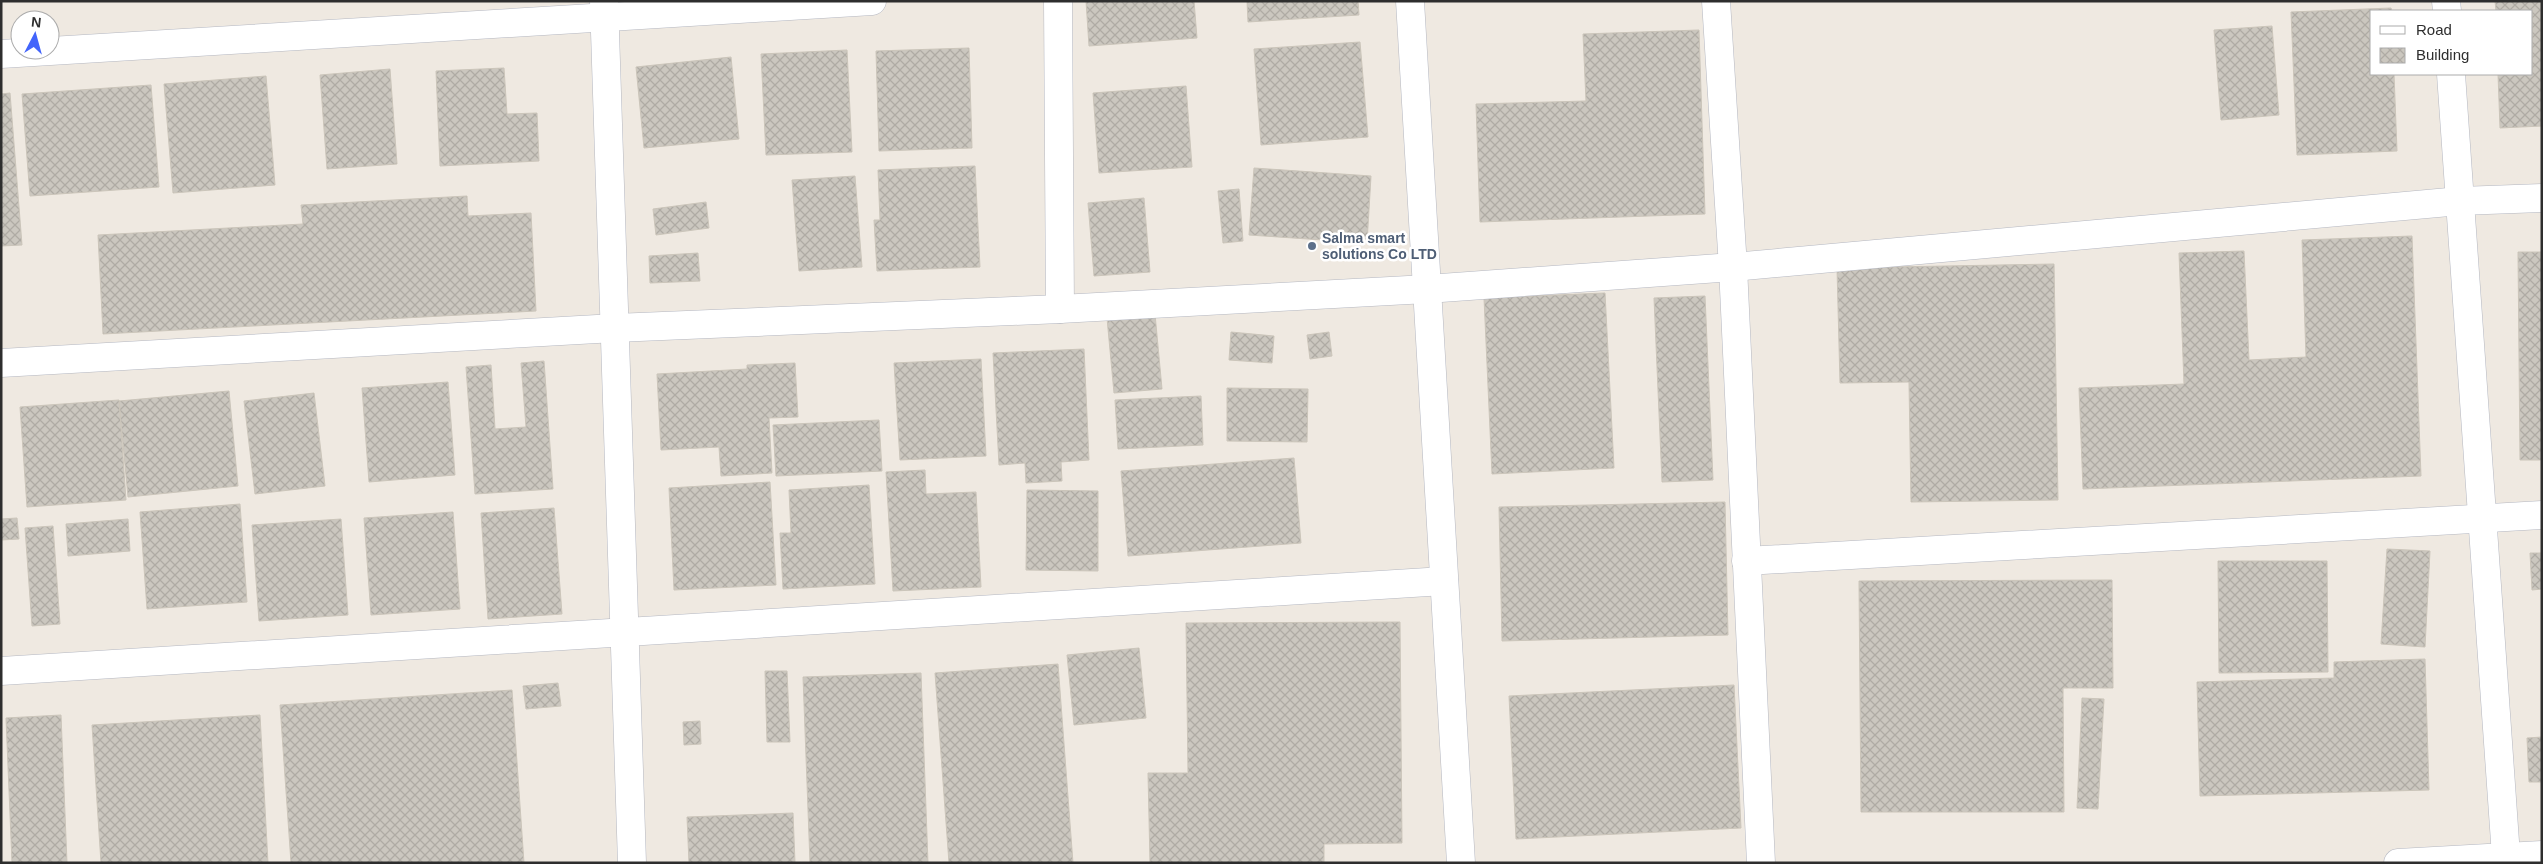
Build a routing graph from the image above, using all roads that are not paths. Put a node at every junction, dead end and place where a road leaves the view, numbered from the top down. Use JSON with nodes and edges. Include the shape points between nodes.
{"nodes":[{"id":1,"x":872,"y":1,"type":"edge"},
{"id":2,"x":1058,"y":1,"type":"edge"},
{"id":3,"x":1410,"y":1,"type":"edge"},
{"id":4,"x":1716,"y":1,"type":"edge"},
{"id":5,"x":604,"y":9,"type":"edge"},
{"id":6,"x":1,"y":54,"type":"edge"},
{"id":7,"x":2451,"y":75,"type":"edge"},
{"id":8,"x":2542,"y":198,"type":"edge"},
{"id":9,"x":2460,"y":201,"type":"junction"},
{"id":10,"x":1733,"y":267,"type":"junction"},
{"id":11,"x":1427,"y":289,"type":"junction"},
{"id":12,"x":1060,"y":310,"type":"junction"},
{"id":13,"x":615,"y":328,"type":"junction"},
{"id":14,"x":1,"y":363,"type":"edge"},
{"id":15,"x":2542,"y":514,"type":"edge"},
{"id":16,"x":2482,"y":518,"type":"junction"},
{"id":17,"x":1746,"y":561,"type":"junction"},
{"id":18,"x":1444,"y":581,"type":"junction"},
{"id":19,"x":624,"y":630,"type":"junction"},
{"id":20,"x":1,"y":671,"type":"edge"},
{"id":21,"x":2542,"y":855,"type":"edge"},
{"id":22,"x":2506,"y":856,"type":"junction"},
{"id":23,"x":632,"y":863,"type":"edge"},
{"id":24,"x":1461,"y":863,"type":"edge"},
{"id":25,"x":1761,"y":863,"type":"edge"},
{"id":26,"x":2398,"y":863,"type":"edge"}],
"edges":[{"from":1,"to":5,"type":"street"},
{"from":2,"to":12,"type":"street"},
{"from":3,"to":11,"type":"street"},
{"from":4,"to":10,"type":"street"},
{"from":5,"to":6,"type":"street"},
{"from":5,"to":13,"type":"street"},
{"from":7,"to":9,"type":"street"},
{"from":8,"to":9,"type":"street"},
{"from":9,"to":10,"type":"street"},
{"from":9,"to":16,"type":"street"},
{"from":10,"to":11,"type":"street"},
{"from":10,"to":17,"type":"street"},
{"from":11,"to":12,"type":"street"},
{"from":11,"to":18,"type":"street"},
{"from":12,"to":13,"type":"street"},
{"from":13,"to":14,"type":"street"},
{"from":13,"to":19,"type":"street"},
{"from":15,"to":16,"type":"street"},
{"from":16,"to":17,"type":"street"},
{"from":16,"to":22,"type":"street"},
{"from":17,"to":25,"type":"street"},
{"from":18,"to":19,"type":"street"},
{"from":18,"to":24,"type":"street"},
{"from":19,"to":20,"type":"street"},
{"from":19,"to":23,"type":"street"},
{"from":21,"to":22,"type":"street"},
{"from":22,"to":26,"type":"street"}]}
